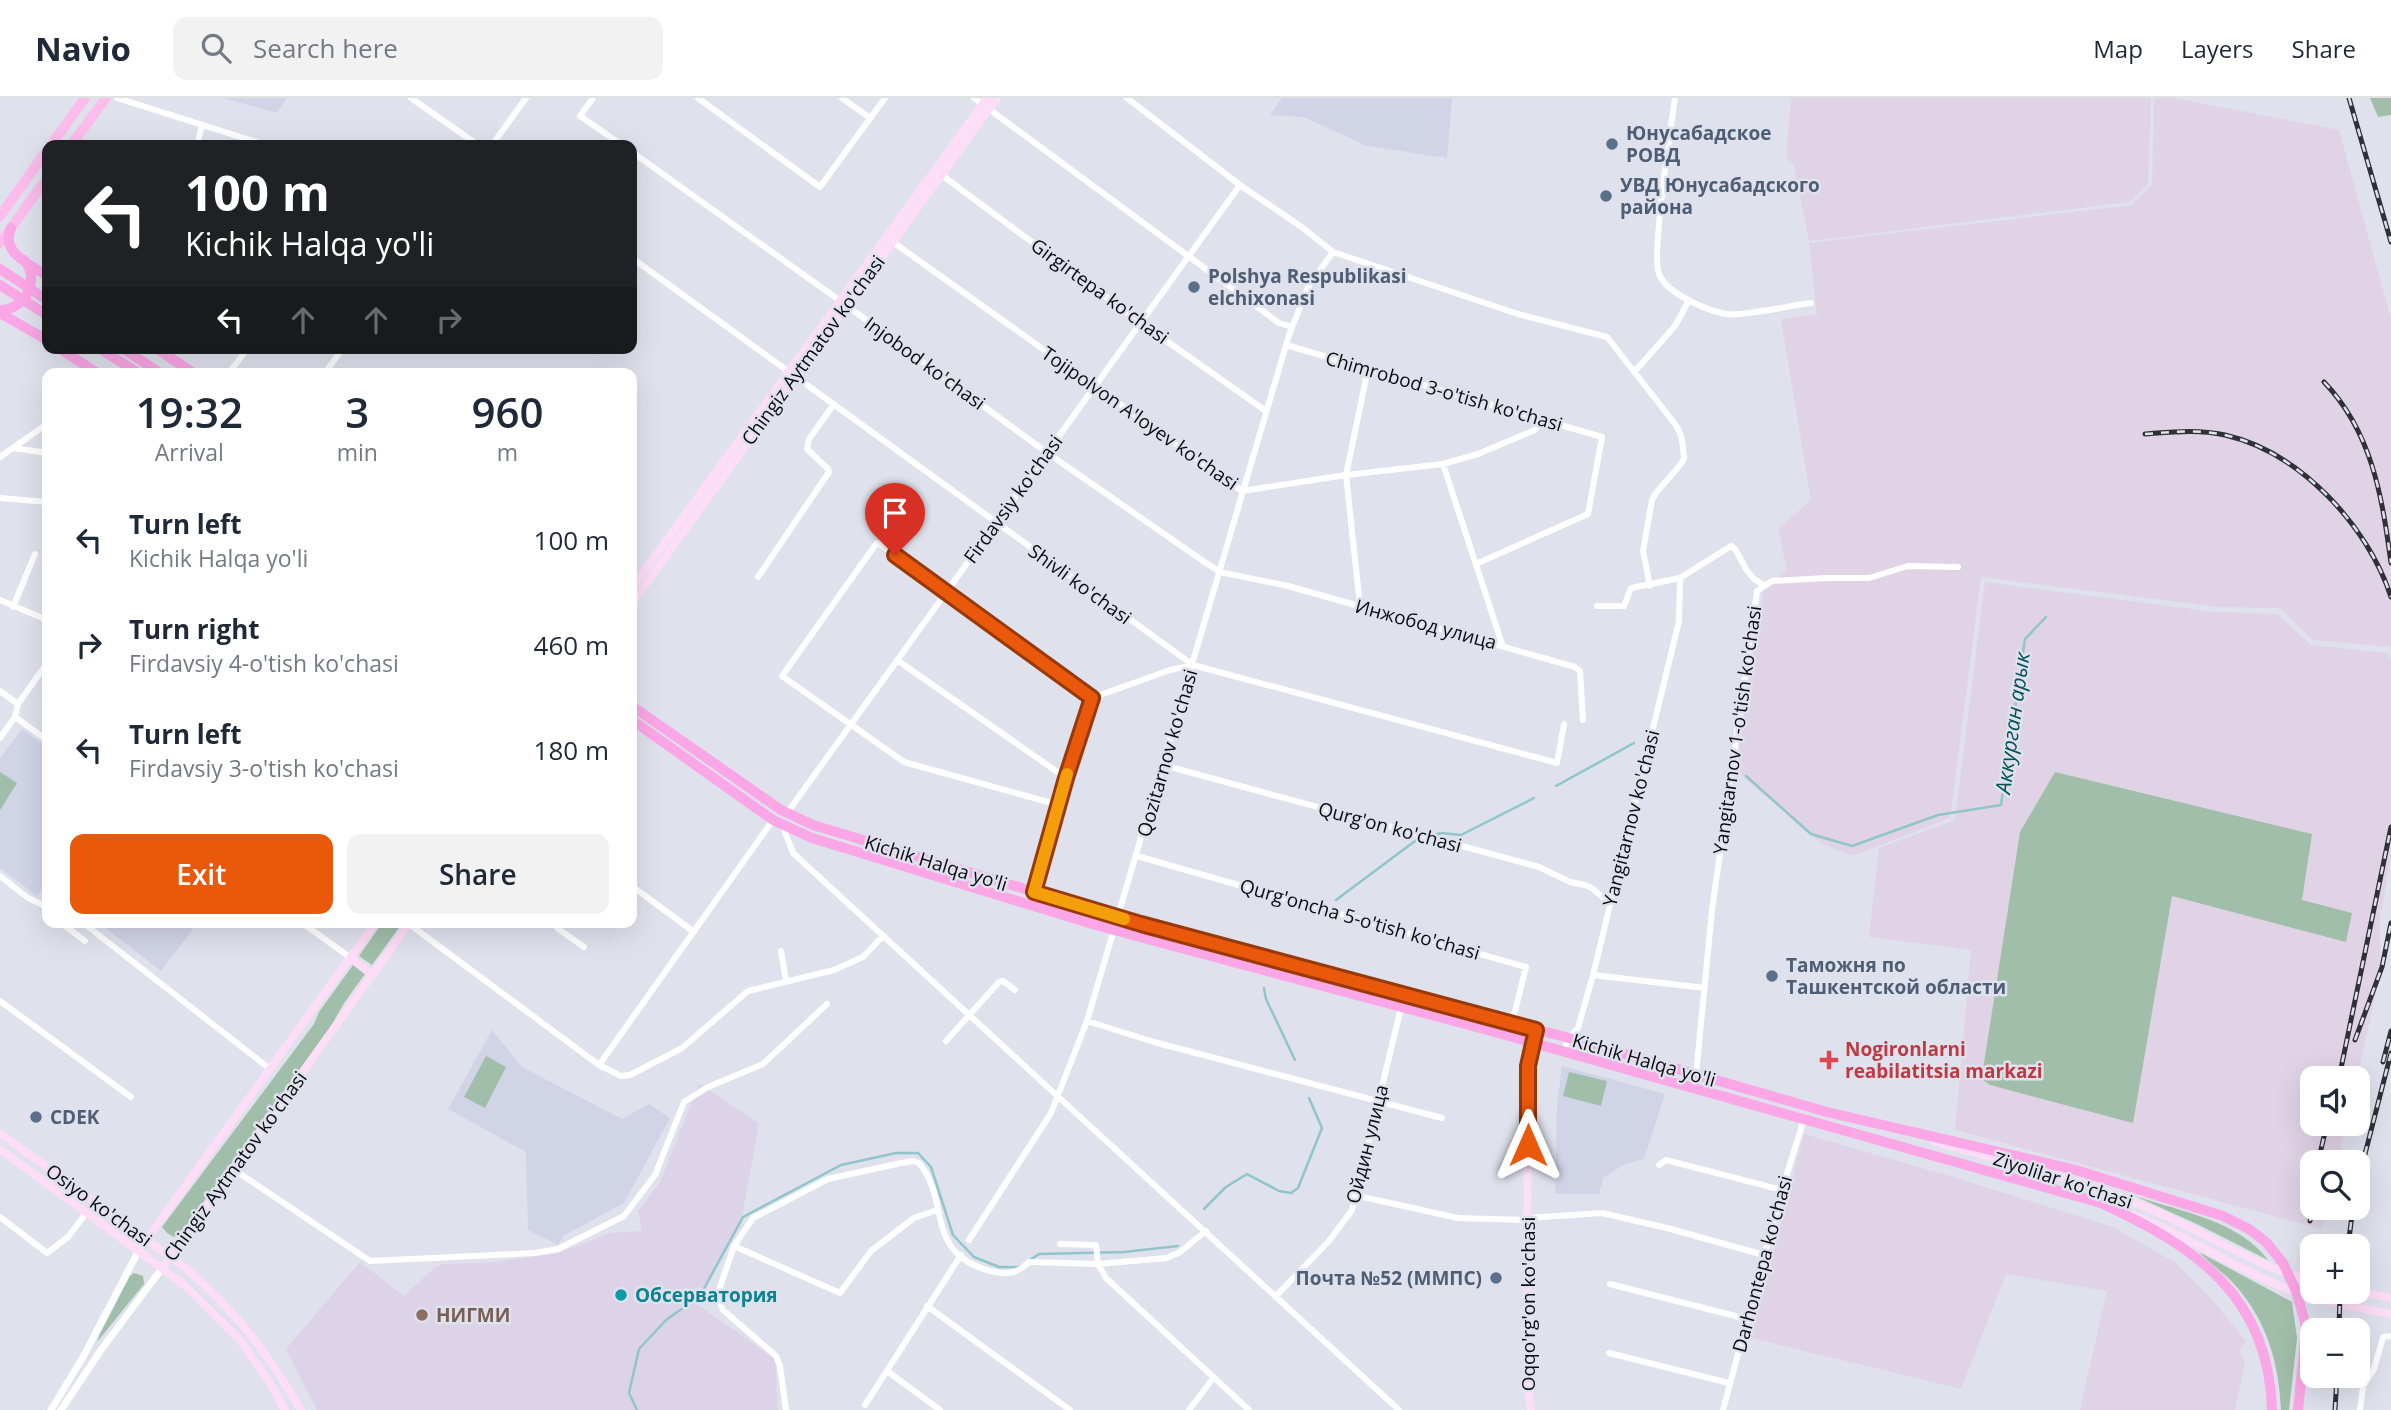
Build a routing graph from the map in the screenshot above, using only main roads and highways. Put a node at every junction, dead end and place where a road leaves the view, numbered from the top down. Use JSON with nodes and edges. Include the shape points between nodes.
{"nodes":[{"id":1,"x":85,"y":98,"type":"edge"},
{"id":2,"x":106,"y":98,"type":"edge"},
{"id":3,"x":997,"y":98,"type":"edge"},
{"id":4,"x":986,"y":104,"type":"edge"},
{"id":5,"x":55,"y":140,"type":"edge"},
{"id":6,"x":75,"y":140,"type":"edge"},
{"id":7,"x":42,"y":157,"type":"edge"},
{"id":8,"x":42,"y":185,"type":"edge"},
{"id":9,"x":0,"y":216,"type":"edge"},
{"id":10,"x":11,"y":228,"type":"junction"},
{"id":11,"x":0,"y":243,"type":"edge"},
{"id":12,"x":24,"y":260,"type":"junction"},
{"id":13,"x":0,"y":269,"type":"edge"},
{"id":14,"x":42,"y":273,"type":"edge"},
{"id":15,"x":0,"y":285,"type":"edge"},
{"id":16,"x":42,"y":296,"type":"edge"},
{"id":17,"x":42,"y":305,"type":"edge"},
{"id":18,"x":0,"y":312,"type":"edge"},
{"id":19,"x":42,"y":312,"type":"edge"},
{"id":20,"x":42,"y":334,"type":"edge"},
{"id":21,"x":42,"y":337,"type":"edge"},
{"id":22,"x":68,"y":354,"type":"edge"},
{"id":23,"x":108,"y":354,"type":"edge"},
{"id":24,"x":131,"y":354,"type":"edge"},
{"id":25,"x":165,"y":354,"type":"edge"},
{"id":26,"x":89,"y":368,"type":"edge"},
{"id":27,"x":130,"y":368,"type":"edge"},
{"id":28,"x":152,"y":368,"type":"edge"},
{"id":29,"x":186,"y":368,"type":"edge"},
{"id":30,"x":791,"y":373,"type":"junction"},
{"id":31,"x":637,"y":581,"type":"edge"},
{"id":32,"x":637,"y":596,"type":"edge"},
{"id":33,"x":637,"y":709,"type":"edge"},
{"id":34,"x":637,"y":724,"type":"edge"},
{"id":35,"x":372,"y":928,"type":"edge"},
{"id":36,"x":406,"y":928,"type":"edge"},
{"id":37,"x":351,"y":958,"type":"junction"},
{"id":38,"x":372,"y":975,"type":"junction"},
{"id":39,"x":1536,"y":1030,"type":"junction"},
{"id":40,"x":1532,"y":1044,"type":"junction"},
{"id":41,"x":1807,"y":1106,"type":"junction"},
{"id":42,"x":1845,"y":1116,"type":"junction"},
{"id":43,"x":1804,"y":1119,"type":"junction"},
{"id":44,"x":0,"y":1133,"type":"edge"},
{"id":45,"x":0,"y":1149,"type":"edge"},
{"id":46,"x":2101,"y":1203,"type":"junction"},
{"id":47,"x":146,"y":1240,"type":"junction"},
{"id":48,"x":139,"y":1250,"type":"junction"},
{"id":49,"x":170,"y":1257,"type":"junction"},
{"id":50,"x":163,"y":1267,"type":"junction"},
{"id":51,"x":2300,"y":1277,"type":"edge"},
{"id":52,"x":2370,"y":1294,"type":"edge"},
{"id":53,"x":2391,"y":1298,"type":"edge"},
{"id":54,"x":2391,"y":1314,"type":"edge"},
{"id":55,"x":285,"y":1410,"type":"edge"},
{"id":56,"x":301,"y":1410,"type":"edge"},
{"id":57,"x":1531,"y":1410,"type":"edge"},
{"id":58,"x":2272,"y":1410,"type":"edge"},
{"id":59,"x":2298,"y":1410,"type":"edge"}],
"edges":[{"from":1,"to":5,"type":"main road"},
{"from":2,"to":6,"type":"main road"},
{"from":3,"to":4,"type":"main road","name":"Chingiz Aytmatov ko'chasi"},
{"from":4,"to":30,"type":"main road","name":"Chingiz Aytmatov ko'chasi"},
{"from":7,"to":9,"type":"main road"},
{"from":8,"to":10,"type":"main road"},
{"from":10,"to":11,"type":"main road"},
{"from":10,"to":12,"type":"highway","via":[[8,245]]},
{"from":12,"to":14,"type":"highway"},
{"from":12,"to":18,"type":"highway","via":[[31,273],[29,291],[17,306]]},
{"from":13,"to":16,"type":"highway"},
{"from":15,"to":19,"type":"highway"},
{"from":17,"to":20,"type":"highway","via":[[34,322]]},
{"from":18,"to":21,"type":"highway"},
{"from":22,"to":26,"type":"highway"},
{"from":23,"to":27,"type":"highway"},
{"from":24,"to":28,"type":"highway"},
{"from":25,"to":29,"type":"highway"},
{"from":30,"to":31,"type":"main road","name":"Chingiz Aytmatov ko'chasi"},
{"from":30,"to":32,"type":"main road","name":"Chingiz Aytmatov ko'chasi"},
{"from":33,"to":39,"type":"highway","name":"Kichik Halqa yo'li","via":[[787,813],[813,825],[1119,917]]},
{"from":34,"to":40,"type":"highway","name":"Kichik Halqa yo'li","via":[[777,822],[812,838],[1114,930]]},
{"from":35,"to":37,"type":"main road","name":"Chingiz Aytmatov ko'chasi"},
{"from":36,"to":38,"type":"main road","name":"Chingiz Aytmatov ko'chasi"},
{"from":37,"to":38,"type":"main road"},
{"from":37,"to":47,"type":"main road","name":"Chingiz Aytmatov ko'chasi"},
{"from":38,"to":49,"type":"main road","name":"Chingiz Aytmatov ko'chasi"},
{"from":39,"to":40,"type":"main road","name":"Oqqo'rg'on ko'chasi"},
{"from":39,"to":41,"type":"highway","name":"Kichik Halqa yo'li"},
{"from":40,"to":43,"type":"highway","name":"Kichik Halqa yo'li"},
{"from":40,"to":57,"type":"main road","name":"Oqqo'rg'on ko'chasi","via":[[1527,1219]]},
{"from":41,"to":42,"type":"highway","name":"Kichik Halqa yo'li"},
{"from":41,"to":43,"type":"highway"},
{"from":42,"to":51,"type":"main road","name":"Ziyolilar ko'chasi","via":[[2093,1186]]},
{"from":42,"to":59,"type":"highway","name":"Kichik Halqa yo'li","via":[[2086,1172],[2223,1216],[2249,1229],[2266,1242],[2288,1272],[2305,1322]]},
{"from":43,"to":46,"type":"highway","name":"Kichik Halqa yo'li"},
{"from":44,"to":47,"type":"main road","name":"Osiyo ko'chasi"},
{"from":45,"to":48,"type":"main road","name":"Osiyo ko'chasi"},
{"from":46,"to":54,"type":"main road","name":"Ziyolilar ko'chasi","via":[[2173,1231],[2287,1289]]},
{"from":46,"to":58,"type":"highway","name":"Kichik Halqa yo'li","via":[[2190,1252],[2239,1301],[2266,1357]]},
{"from":47,"to":48,"type":"main road","name":"Chingiz Aytmatov ko'chasi"},
{"from":47,"to":49,"type":"main road","name":"Osiyo ko'chasi"},
{"from":48,"to":50,"type":"main road","name":"Osiyo ko'chasi"},
{"from":49,"to":50,"type":"main road","name":"Chingiz Aytmatov ko'chasi"},
{"from":49,"to":56,"type":"main road","name":"Osiyo ko'chasi","via":[[211,1290],[248,1329]]},
{"from":50,"to":55,"type":"main road","name":"Osiyo ko'chasi","via":[[239,1339]]},
{"from":52,"to":53,"type":"main road"}]}
